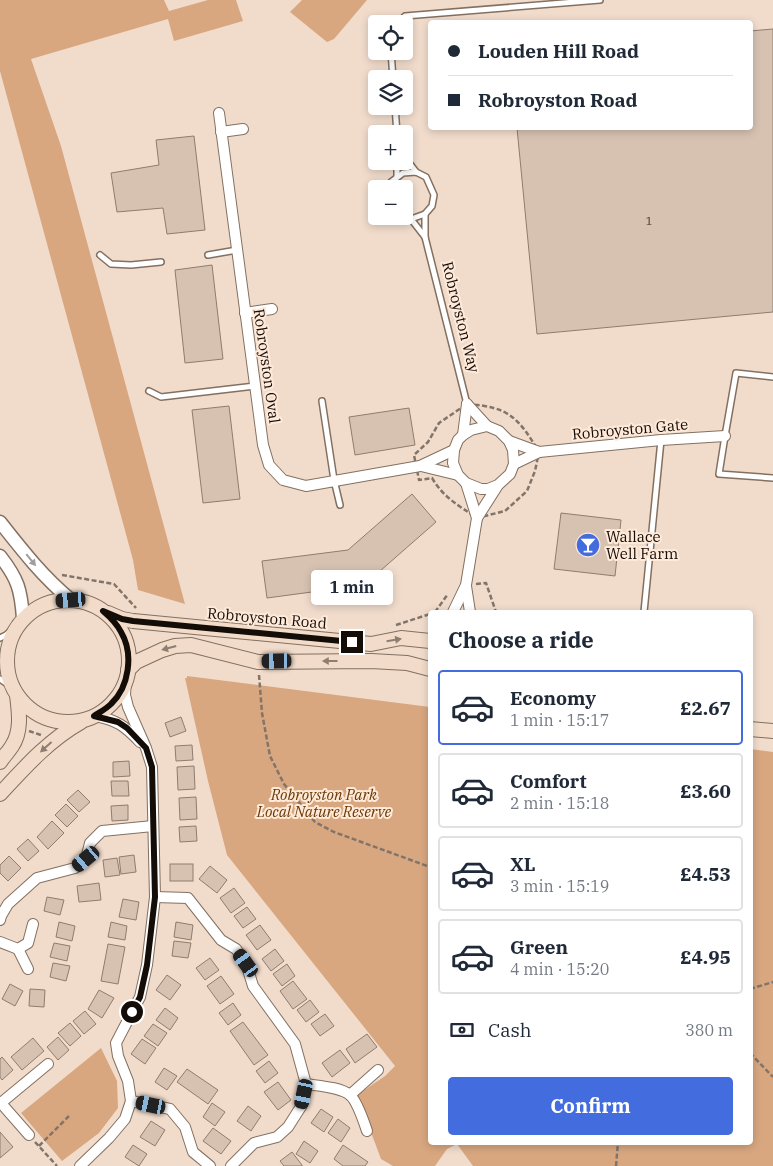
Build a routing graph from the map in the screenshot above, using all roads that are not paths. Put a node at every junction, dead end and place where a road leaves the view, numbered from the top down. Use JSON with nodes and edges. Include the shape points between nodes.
{"nodes":[{"id":1,"x":600,"y":0,"type":"edge"},
{"id":2,"x":413,"y":15,"type":"edge"},
{"id":3,"x":219,"y":113,"type":"dead end"},
{"id":4,"x":243,"y":129,"type":"dead end"},
{"id":5,"x":221,"y":132,"type":"junction"},
{"id":6,"x":413,"y":168,"type":"edge"},
{"id":7,"x":397,"y":170,"type":"edge"},
{"id":8,"x":416,"y":172,"type":"junction"},
{"id":9,"x":397,"y":177,"type":"junction"},
{"id":10,"x":393,"y":180,"type":"edge"},
{"id":11,"x":425,"y":214,"type":"junction"},
{"id":12,"x":413,"y":218,"type":"edge"},
{"id":13,"x":413,"y":222,"type":"edge"},
{"id":14,"x":425,"y":237,"type":"junction"},
{"id":15,"x":236,"y":250,"type":"junction"},
{"id":16,"x":100,"y":254,"type":"dead end"},
{"id":17,"x":208,"y":255,"type":"dead end"},
{"id":18,"x":161,"y":262,"type":"dead end"},
{"id":19,"x":272,"y":309,"type":"dead end"},
{"id":20,"x":245,"y":313,"type":"junction"},
{"id":21,"x":773,"y":377,"type":"edge"},
{"id":22,"x":255,"y":386,"type":"junction"},
{"id":23,"x":149,"y":391,"type":"dead end"},
{"id":24,"x":322,"y":401,"type":"dead end"},
{"id":25,"x":467,"y":404,"type":"junction"},
{"id":26,"x":487,"y":426,"type":"junction"},
{"id":27,"x":463,"y":435,"type":"junction"},
{"id":28,"x":725,"y":436,"type":"junction"},
{"id":29,"x":661,"y":440,"type":"junction"},
{"id":30,"x":509,"y":441,"type":"junction"},
{"id":31,"x":454,"y":450,"type":"junction"},
{"id":32,"x":539,"y":452,"type":"junction"},
{"id":33,"x":514,"y":464,"type":"junction"},
{"id":34,"x":418,"y":467,"type":"junction"},
{"id":35,"x":458,"y":475,"type":"junction"},
{"id":36,"x":773,"y":478,"type":"edge"},
{"id":37,"x":334,"y":480,"type":"junction"},
{"id":38,"x":466,"y":483,"type":"junction"},
{"id":39,"x":498,"y":485,"type":"junction"},
{"id":40,"x":340,"y":504,"type":"dead end"},
{"id":41,"x":477,"y":518,"type":"junction"},
{"id":42,"x":0,"y":522,"type":"edge"},
{"id":43,"x":0,"y":556,"type":"edge"},
{"id":44,"x":466,"y":584,"type":"junction"},
{"id":45,"x":71,"y":600,"type":"junction"},
{"id":46,"x":454,"y":610,"type":"edge"},
{"id":47,"x":470,"y":610,"type":"edge"},
{"id":48,"x":644,"y":610,"type":"edge"},
{"id":49,"x":103,"y":611,"type":"junction"},
{"id":50,"x":20,"y":622,"type":"junction"},
{"id":51,"x":0,"y":638,"type":"edge"},
{"id":52,"x":428,"y":641,"type":"edge"},
{"id":53,"x":428,"y":668,"type":"edge"},
{"id":54,"x":127,"y":675,"type":"junction"},
{"id":55,"x":0,"y":679,"type":"edge"},
{"id":56,"x":15,"y":691,"type":"junction"},
{"id":57,"x":90,"y":718,"type":"junction"},
{"id":58,"x":753,"y":729,"type":"edge"},
{"id":59,"x":773,"y":731,"type":"edge"},
{"id":60,"x":146,"y":748,"type":"junction"},
{"id":61,"x":0,"y":762,"type":"edge"},
{"id":62,"x":0,"y":794,"type":"edge"},
{"id":63,"x":153,"y":826,"type":"junction"},
{"id":64,"x":155,"y":897,"type":"junction"},
{"id":65,"x":0,"y":920,"type":"edge"},
{"id":66,"x":33,"y":924,"type":"dead end"},
{"id":67,"x":0,"y":942,"type":"edge"},
{"id":68,"x":18,"y":949,"type":"junction"},
{"id":69,"x":28,"y":969,"type":"dead end"},
{"id":70,"x":48,"y":1064,"type":"dead end"},
{"id":71,"x":378,"y":1070,"type":"dead end"},
{"id":72,"x":306,"y":1084,"type":"junction"},
{"id":73,"x":350,"y":1095,"type":"junction"},
{"id":74,"x":131,"y":1101,"type":"junction"},
{"id":75,"x":1,"y":1102,"type":"edge"},
{"id":76,"x":367,"y":1131,"type":"dead end"},
{"id":77,"x":29,"y":1135,"type":"road end"},
{"id":78,"x":80,"y":1166,"type":"edge"},
{"id":79,"x":210,"y":1166,"type":"edge"},
{"id":80,"x":231,"y":1166,"type":"edge"}],
"edges":[{"from":1,"to":2,"type":"lane"},
{"from":3,"to":5,"type":"street","name":"Robroyston Oval"},
{"from":4,"to":5,"type":"street"},
{"from":5,"to":15,"type":"street","name":"Robroyston Oval"},
{"from":6,"to":8,"type":"lane","name":"Robroyston Way"},
{"from":7,"to":9,"type":"lane"},
{"from":8,"to":9,"type":"lane","via":[[403,172]]},
{"from":8,"to":11,"type":"lane","name":"Robroyston Way","via":[[426,177],[434,195],[432,206]]},
{"from":9,"to":10,"type":"lane"},
{"from":11,"to":12,"type":"lane"},
{"from":11,"to":14,"type":"lane","name":"Robroyston Way"},
{"from":13,"to":14,"type":"lane","name":"Robroyston Way"},
{"from":14,"to":25,"type":"lane","name":"Robroyston Way"},
{"from":15,"to":17,"type":"lane"},
{"from":15,"to":20,"type":"street","name":"Robroyston Oval"},
{"from":16,"to":18,"type":"lane","via":[[111,264]]},
{"from":19,"to":20,"type":"street"},
{"from":20,"to":22,"type":"street","name":"Robroyston Oval"},
{"from":21,"to":28,"type":"lane","via":[[736,373]]},
{"from":22,"to":23,"type":"lane","via":[[161,397]]},
{"from":22,"to":37,"type":"street","name":"Robroyston Oval","via":[[269,465],[283,480],[306,486]]},
{"from":24,"to":37,"type":"lane"},
{"from":25,"to":26,"type":"street"},
{"from":25,"to":27,"type":"street"},
{"from":26,"to":27,"type":"street"},
{"from":26,"to":30,"type":"street","via":[[499,431]]},
{"from":27,"to":31,"type":"street"},
{"from":28,"to":29,"type":"street","name":"Robroyston Gate"},
{"from":28,"to":36,"type":"lane","via":[[719,474]]},
{"from":29,"to":32,"type":"street","name":"Robroyston Gate"},
{"from":29,"to":48,"type":"lane"},
{"from":30,"to":32,"type":"street"},
{"from":30,"to":33,"type":"street"},
{"from":31,"to":34,"type":"street"},
{"from":31,"to":35,"type":"street","via":[[453,463]]},
{"from":32,"to":33,"type":"street"},
{"from":33,"to":39,"type":"street","via":[[510,474]]},
{"from":34,"to":35,"type":"street"},
{"from":34,"to":37,"type":"street","name":"Robroyston Oval"},
{"from":35,"to":38,"type":"street"},
{"from":37,"to":40,"type":"lane"},
{"from":38,"to":39,"type":"street","via":[[482,489]]},
{"from":38,"to":41,"type":"street"},
{"from":39,"to":41,"type":"street"},
{"from":41,"to":44,"type":"street"},
{"from":42,"to":45,"type":"street","one_way":true,"via":[[39,570]]},
{"from":43,"to":50,"type":"street","via":[[19,588],[22,599]]},
{"from":44,"to":46,"type":"street"},
{"from":44,"to":47,"type":"street"},
{"from":45,"to":49,"type":"main road","via":[[86,602]]},
{"from":45,"to":50,"type":"main road","via":[[40,606]]},
{"from":49,"to":52,"type":"main road","name":"Robroyston Road","one_way":true,"via":[[133,621],[371,644],[401,638]]},
{"from":49,"to":54,"type":"main road","via":[[122,632],[128,650]]},
{"from":50,"to":51,"type":"lane"},
{"from":50,"to":56,"type":"main road","via":[[8,648],[7,669]]},
{"from":53,"to":54,"type":"main road","one_way":true,"via":[[407,663],[371,661],[258,662],[191,646],[175,646],[142,658]]},
{"from":54,"to":57,"type":"main road","via":[[122,690],[111,704]]},
{"from":54,"to":60,"type":"street","via":[[125,695],[128,707]]},
{"from":55,"to":56,"type":"lane"},
{"from":56,"to":57,"type":"main road","via":[[33,711],[58,721]]},
{"from":56,"to":61,"type":"main road","via":[[20,713],[18,727],[15,740]]},
{"from":57,"to":60,"type":"street","via":[[118,722]]},
{"from":57,"to":62,"type":"main road","one_way":true,"via":[[54,740]]},
{"from":58,"to":59,"type":"main road"},
{"from":60,"to":63,"type":"street","via":[[152,767]]},
{"from":63,"to":64,"type":"street"},
{"from":63,"to":65,"type":"street","via":[[102,831],[90,843],[86,859],[75,868],[37,878],[8,904]]},
{"from":64,"to":72,"type":"street","via":[[188,898],[221,940],[236,949],[246,963],[253,986],[295,1044]]},
{"from":64,"to":74,"type":"street","via":[[140,997],[116,1043]]},
{"from":66,"to":68,"type":"street","via":[[28,943]]},
{"from":67,"to":68,"type":"street"},
{"from":68,"to":69,"type":"street"},
{"from":70,"to":75,"type":"street"},
{"from":71,"to":73,"type":"street"},
{"from":72,"to":73,"type":"street","via":[[334,1088]]},
{"from":72,"to":80,"type":"street","via":[[302,1105],[288,1127],[277,1137],[254,1144]]},
{"from":73,"to":76,"type":"street"},
{"from":74,"to":78,"type":"street","via":[[125,1119]]},
{"from":74,"to":79,"type":"street","via":[[170,1109],[185,1126],[194,1152]]},
{"from":75,"to":77,"type":"street"}]}
